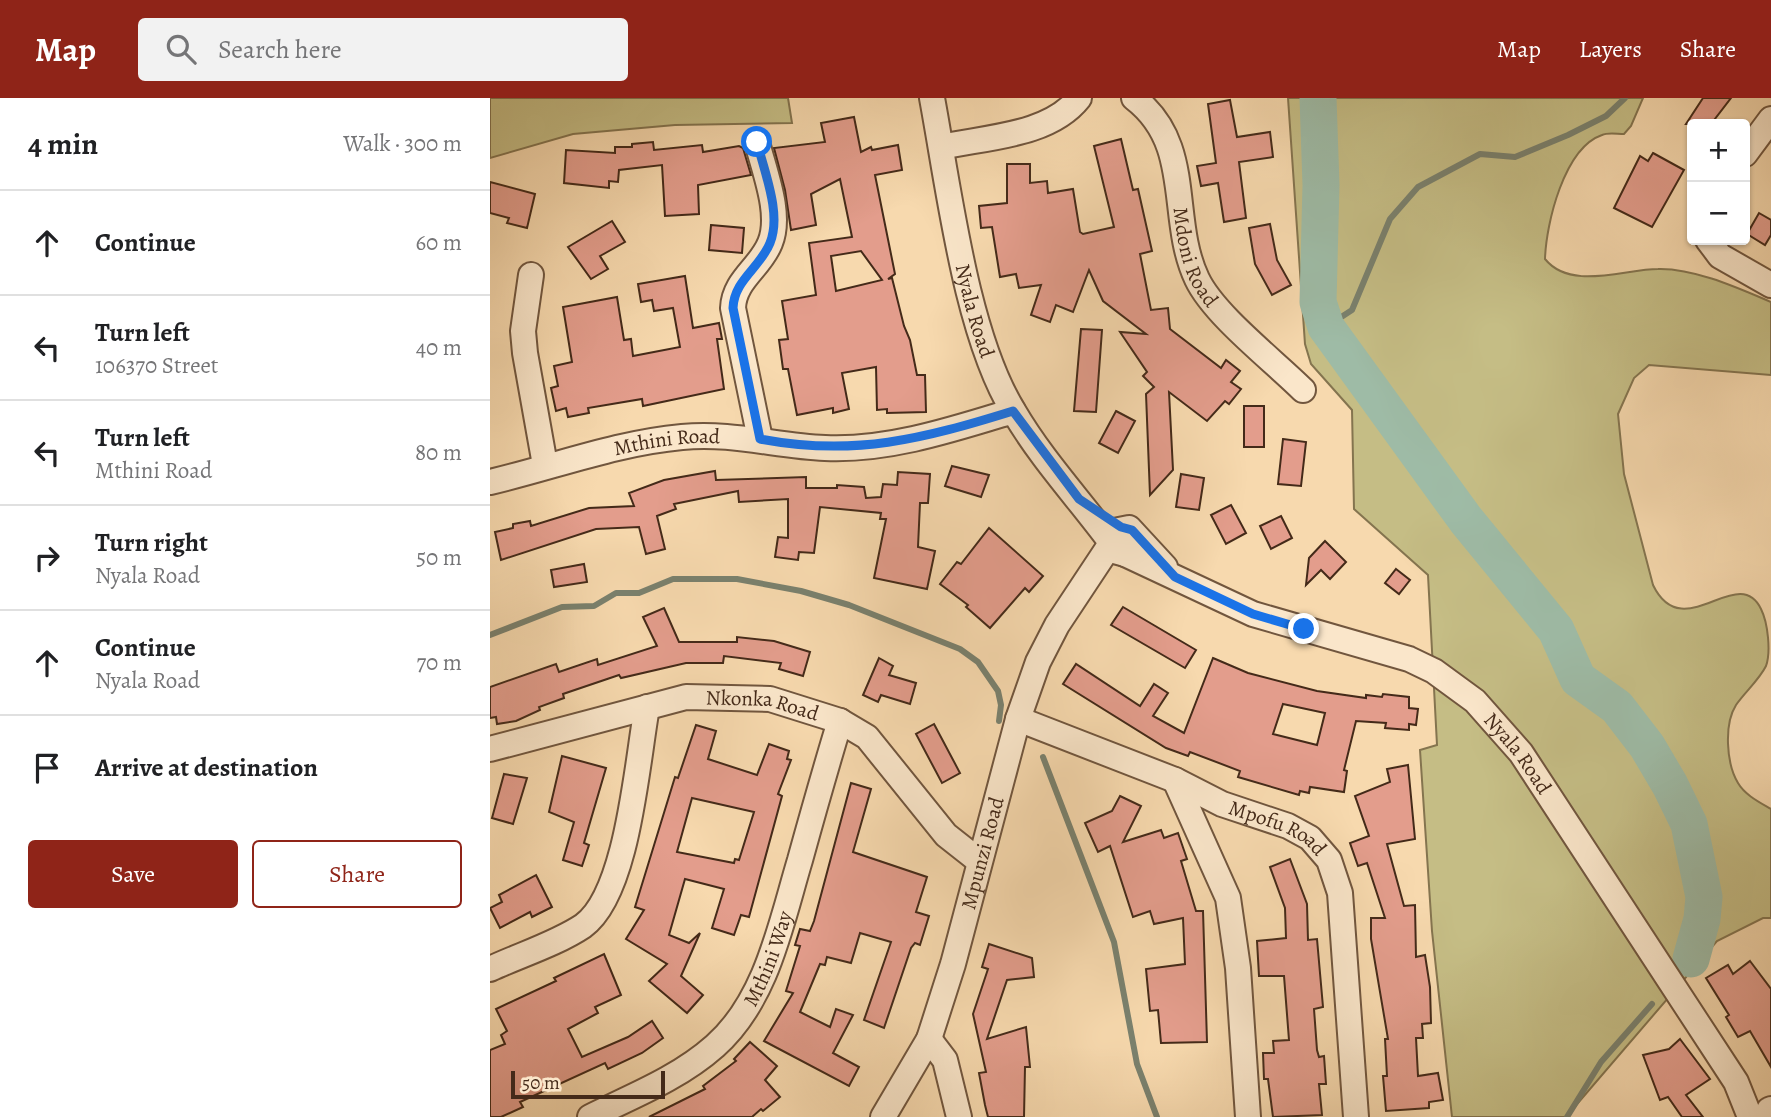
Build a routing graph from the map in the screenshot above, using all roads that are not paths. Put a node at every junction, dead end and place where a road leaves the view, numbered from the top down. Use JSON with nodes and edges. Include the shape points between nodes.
{"nodes":[{"id":1,"x":932,"y":98,"type":"edge"},
{"id":2,"x":1079,"y":98,"type":"edge"},
{"id":3,"x":1134,"y":98,"type":"edge"},
{"id":4,"x":1771,"y":119,"type":"edge"},
{"id":5,"x":757,"y":142,"type":"dead end"},
{"id":6,"x":941,"y":146,"type":"junction"},
{"id":7,"x":1750,"y":147,"type":"edge"},
{"id":8,"x":1712,"y":245,"type":"edge"},
{"id":9,"x":531,"y":275,"type":"dead end"},
{"id":10,"x":1771,"y":285,"type":"edge"},
{"id":11,"x":1303,"y":390,"type":"dead end"},
{"id":12,"x":1013,"y":411,"type":"junction"},
{"id":13,"x":760,"y":439,"type":"junction"},
{"id":14,"x":545,"y":466,"type":"junction"},
{"id":15,"x":490,"y":482,"type":"edge"},
{"id":16,"x":1121,"y":543,"type":"junction"},
{"id":17,"x":647,"y":708,"type":"junction"},
{"id":18,"x":1018,"y":719,"type":"junction"},
{"id":19,"x":840,"y":721,"type":"junction"},
{"id":20,"x":490,"y":749,"type":"edge"},
{"id":21,"x":1175,"y":780,"type":"junction"},
{"id":22,"x":979,"y":861,"type":"junction"},
{"id":23,"x":490,"y":969,"type":"edge"},
{"id":24,"x":929,"y":1039,"type":"junction"},
{"id":25,"x":1763,"y":1112,"type":"edge"},
{"id":26,"x":590,"y":1117,"type":"edge"},
{"id":27,"x":883,"y":1117,"type":"edge"},
{"id":28,"x":959,"y":1117,"type":"edge"},
{"id":29,"x":1248,"y":1117,"type":"edge"},
{"id":30,"x":1356,"y":1117,"type":"edge"}],
"edges":[{"from":1,"to":6,"type":"street","name":"Nyala Road"},
{"from":2,"to":6,"type":"street","via":[[1045,124]]},
{"from":3,"to":11,"type":"street","name":"Mdoni Road","via":[[1156,117],[1169,144],[1191,264],[1203,290]]},
{"from":4,"to":7,"type":"street"},
{"from":5,"to":13,"type":"street","via":[[774,230],[759,263],[734,294],[733,308]]},
{"from":6,"to":12,"type":"street","name":"Nyala Road","via":[[970,290]]},
{"from":8,"to":10,"type":"street","via":[[1720,257]]},
{"from":9,"to":14,"type":"street","via":[[523,331]]},
{"from":12,"to":13,"type":"street","name":"Mthini Road","via":[[849,448]]},
{"from":12,"to":16,"type":"street","name":"Nyala Road","via":[[1079,499]]},
{"from":13,"to":14,"type":"street","name":"Mthini Road","via":[[681,437]]},
{"from":14,"to":15,"type":"street","name":"Mthini Road"},
{"from":16,"to":18,"type":"street","name":"Mpunzi Road","via":[[1046,643]]},
{"from":16,"to":25,"type":"street","name":"Nyala Road","via":[[1175,577],[1253,614],[1409,659],[1475,701],[1521,754],[1736,1082]]},
{"from":17,"to":19,"type":"street","name":"Nkonka Road","via":[[686,697],[741,696],[778,701]]},
{"from":17,"to":20,"type":"street","name":"Nkonka Road"},
{"from":17,"to":23,"type":"street","via":[[619,867],[608,896],[582,926]]},
{"from":18,"to":21,"type":"street","name":"Mpofu Road"},
{"from":18,"to":22,"type":"street","name":"Mpunzi Road"},
{"from":19,"to":22,"type":"street","name":"Nkonka Road","via":[[867,737],[946,835]]},
{"from":19,"to":26,"type":"street","name":"Mthini Way","via":[[779,930],[751,1001],[737,1023],[697,1060]]},
{"from":21,"to":29,"type":"street","via":[[1228,898],[1238,968]]},
{"from":21,"to":30,"type":"street","name":"Mpofu Road","via":[[1222,804],[1299,832],[1329,860],[1340,892]]},
{"from":22,"to":24,"type":"street","name":"Mpunzi Road"},
{"from":24,"to":27,"type":"street","name":"Mpunzi Road"},
{"from":24,"to":28,"type":"street","via":[[945,1060]]}]}
